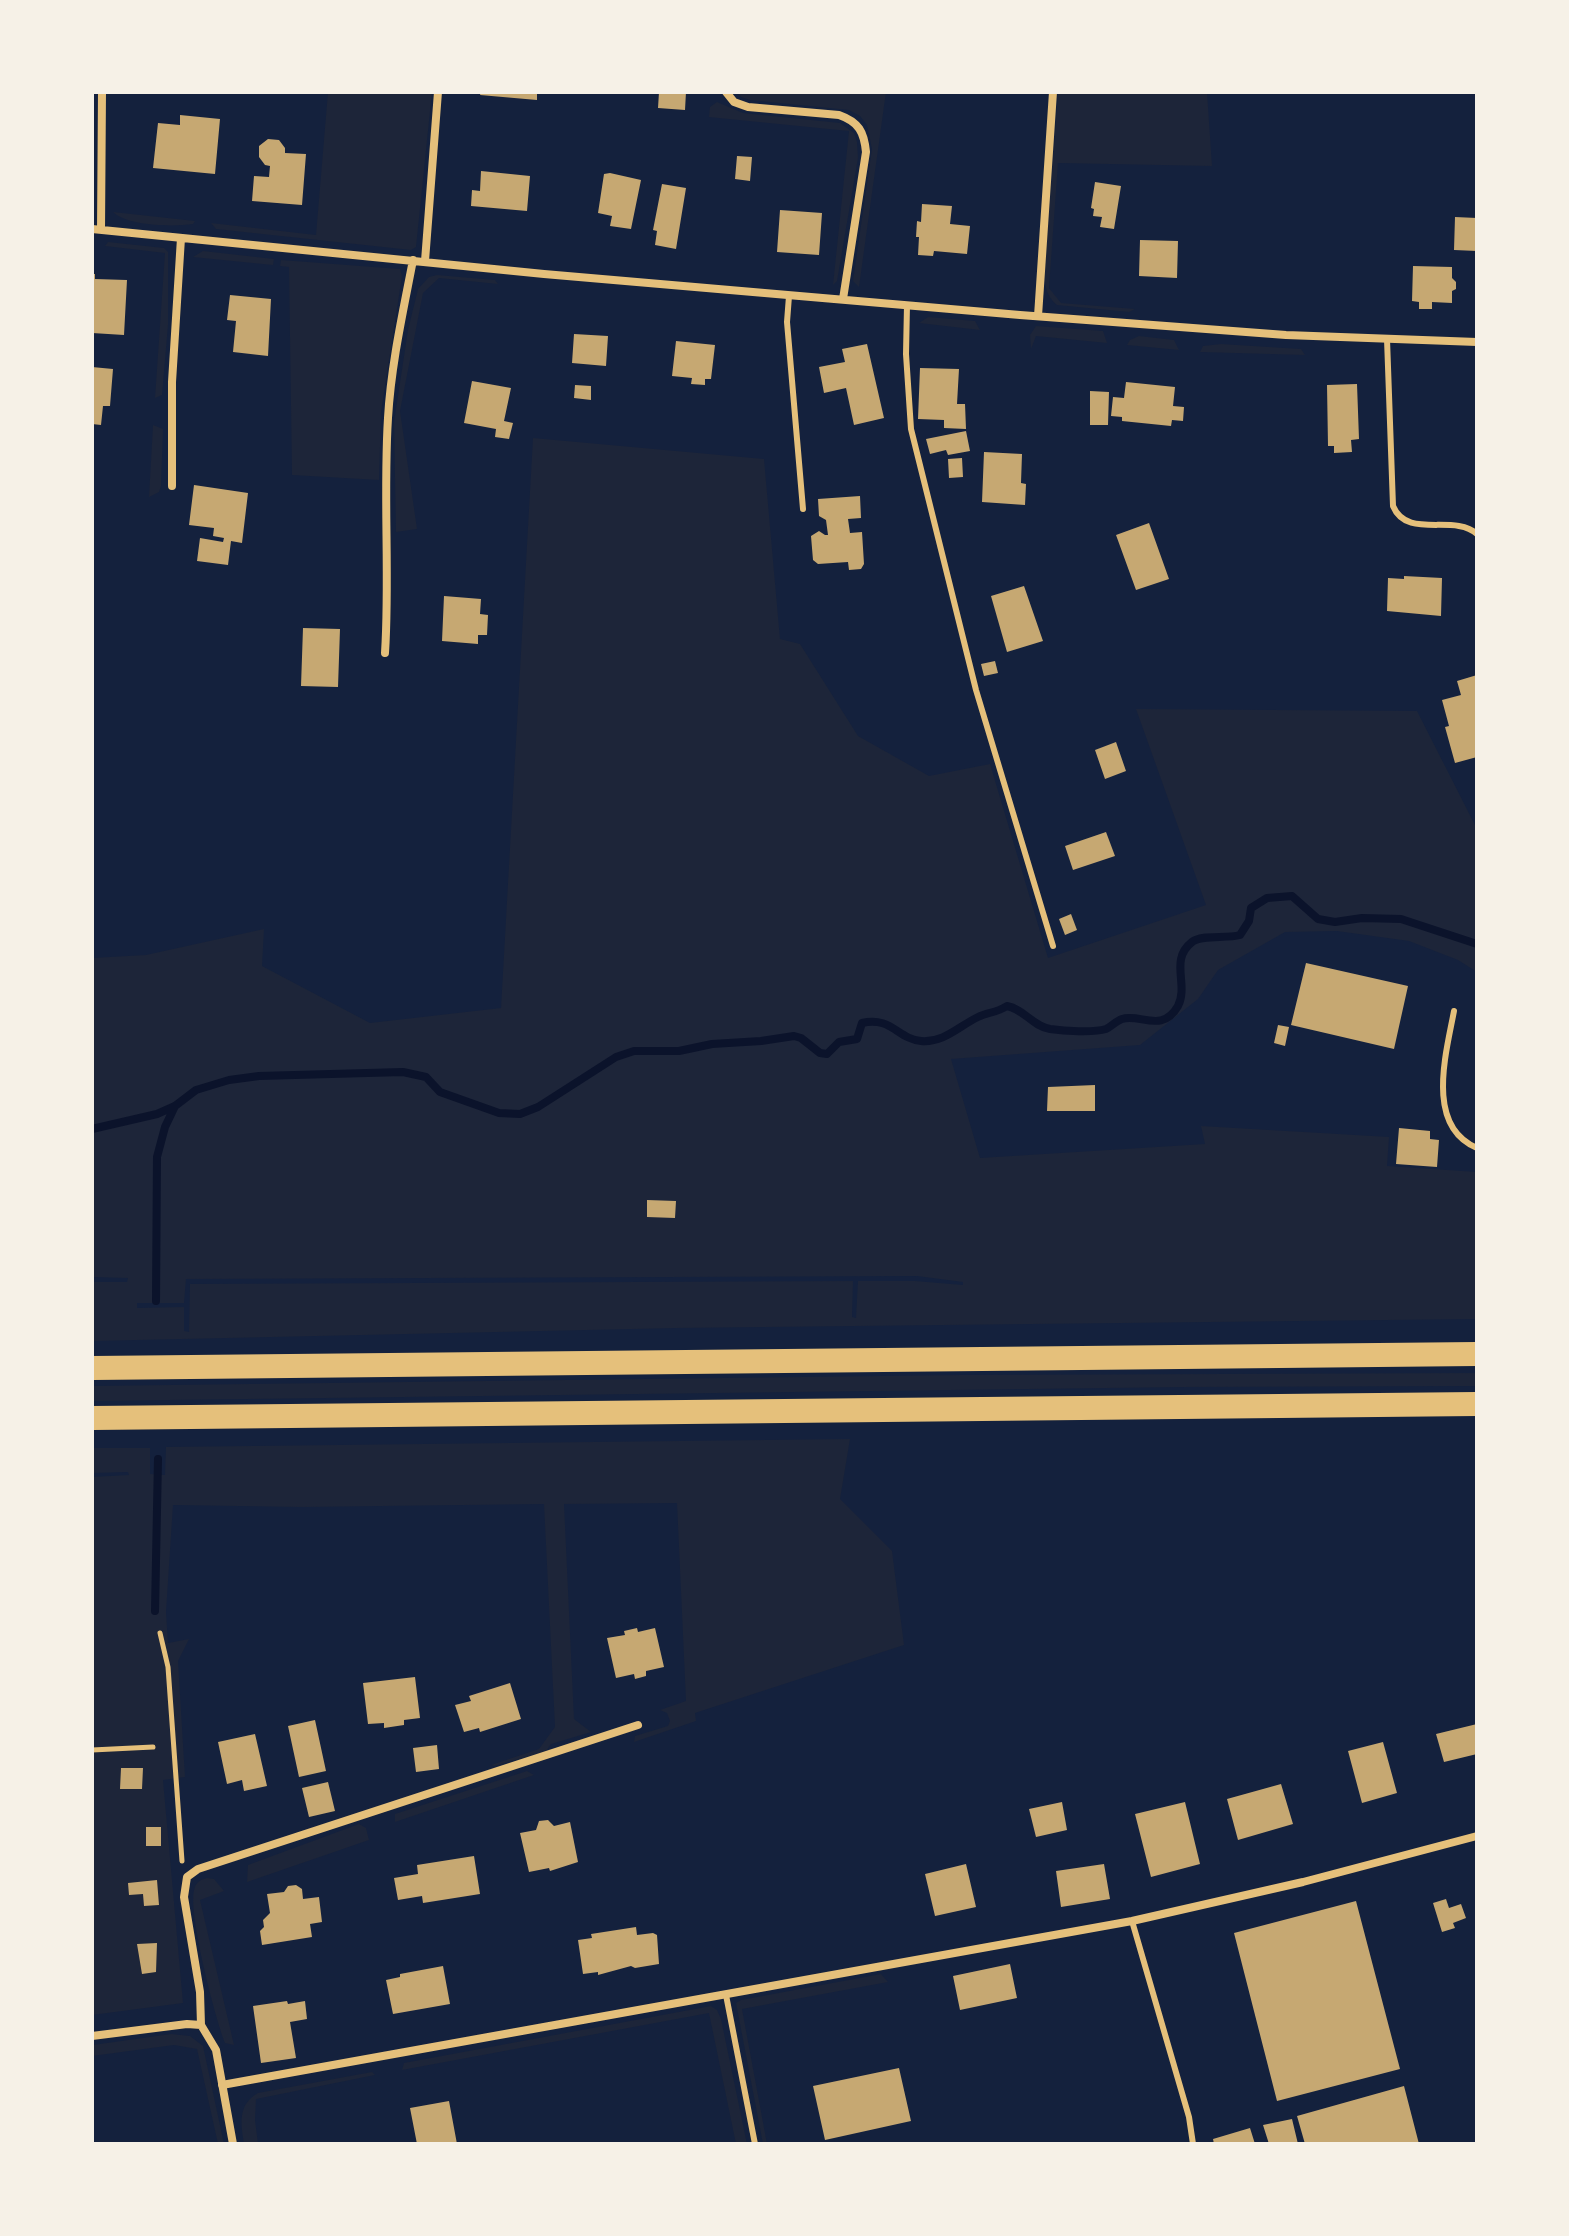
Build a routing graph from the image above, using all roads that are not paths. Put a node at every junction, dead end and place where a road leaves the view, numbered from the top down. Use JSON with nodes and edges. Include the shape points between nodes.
{"nodes":[{"id":1,"x":102,"y":92,"type":"edge"},
{"id":2,"x":438,"y":92,"type":"edge"},
{"id":3,"x":726,"y":92,"type":"edge"},
{"id":4,"x":1053,"y":92,"type":"edge"},
{"id":5,"x":96,"y":230,"type":"edge"},
{"id":6,"x":181,"y":238,"type":"junction"},
{"id":7,"x":413,"y":260,"type":"junction"},
{"id":8,"x":425,"y":261,"type":"junction"},
{"id":9,"x":789,"y":296,"type":"junction"},
{"id":10,"x":843,"y":299,"type":"junction"},
{"id":11,"x":907,"y":305,"type":"junction"},
{"id":12,"x":1038,"y":316,"type":"junction"},
{"id":13,"x":1387,"y":339,"type":"junction"},
{"id":14,"x":1477,"y":342,"type":"edge"},
{"id":15,"x":172,"y":486,"type":"dead end"},
{"id":16,"x":803,"y":509,"type":"dead end"},
{"id":17,"x":1477,"y":534,"type":"edge"},
{"id":18,"x":385,"y":653,"type":"dead end"},
{"id":19,"x":1053,"y":946,"type":"dead end"},
{"id":20,"x":1454,"y":1011,"type":"dead end"},
{"id":21,"x":1477,"y":1148,"type":"edge"},
{"id":22,"x":1477,"y":1343,"type":"edge"},
{"id":23,"x":1390,"y":1353,"type":"junction"},
{"id":24,"x":1477,"y":1354,"type":"edge"},
{"id":25,"x":92,"y":1368,"type":"edge"},
{"id":26,"x":1477,"y":1404,"type":"edge"},
{"id":27,"x":92,"y":1418,"type":"edge"},
{"id":28,"x":638,"y":1725,"type":"dead end"},
{"id":29,"x":1477,"y":1836,"type":"edge"},
{"id":30,"x":1132,"y":1921,"type":"junction"},
{"id":31,"x":726,"y":1995,"type":"junction"},
{"id":32,"x":201,"y":2025,"type":"junction"},
{"id":33,"x":92,"y":2036,"type":"edge"},
{"id":34,"x":222,"y":2085,"type":"junction"},
{"id":35,"x":233,"y":2144,"type":"edge"},
{"id":36,"x":755,"y":2144,"type":"edge"},
{"id":37,"x":1193,"y":2144,"type":"edge"}],
"edges":[{"from":1,"to":5,"type":"street"},
{"from":2,"to":8,"type":"street"},
{"from":3,"to":10,"type":"street","via":[[748,107],[839,115],[851,119],[865,135]]},
{"from":4,"to":12,"type":"street"},
{"from":5,"to":6,"type":"street"},
{"from":6,"to":7,"type":"street"},
{"from":6,"to":15,"type":"street"},
{"from":7,"to":8,"type":"street"},
{"from":7,"to":18,"type":"street","via":[[390,386]]},
{"from":8,"to":9,"type":"street"},
{"from":9,"to":10,"type":"street"},
{"from":9,"to":16,"type":"lane"},
{"from":10,"to":11,"type":"street"},
{"from":11,"to":12,"type":"street"},
{"from":11,"to":19,"type":"lane","via":[[911,429],[976,690]]},
{"from":12,"to":13,"type":"street"},
{"from":13,"to":14,"type":"street"},
{"from":13,"to":17,"type":"lane","via":[[1396,515],[1411,523],[1464,526]]},
{"from":20,"to":21,"type":"lane","via":[[1446,1119],[1459,1139]]},
{"from":22,"to":23,"type":"highway"},
{"from":23,"to":24,"type":"highway"},
{"from":23,"to":25,"type":"highway"},
{"from":26,"to":27,"type":"highway"},
{"from":28,"to":32,"type":"street","via":[[198,1869],[187,1877],[184,1897]]},
{"from":29,"to":30,"type":"street"},
{"from":30,"to":31,"type":"street"},
{"from":30,"to":37,"type":"lane"},
{"from":31,"to":34,"type":"street"},
{"from":31,"to":36,"type":"lane"},
{"from":32,"to":33,"type":"street"},
{"from":32,"to":34,"type":"street","via":[[216,2050]]},
{"from":34,"to":35,"type":"street"}]}
